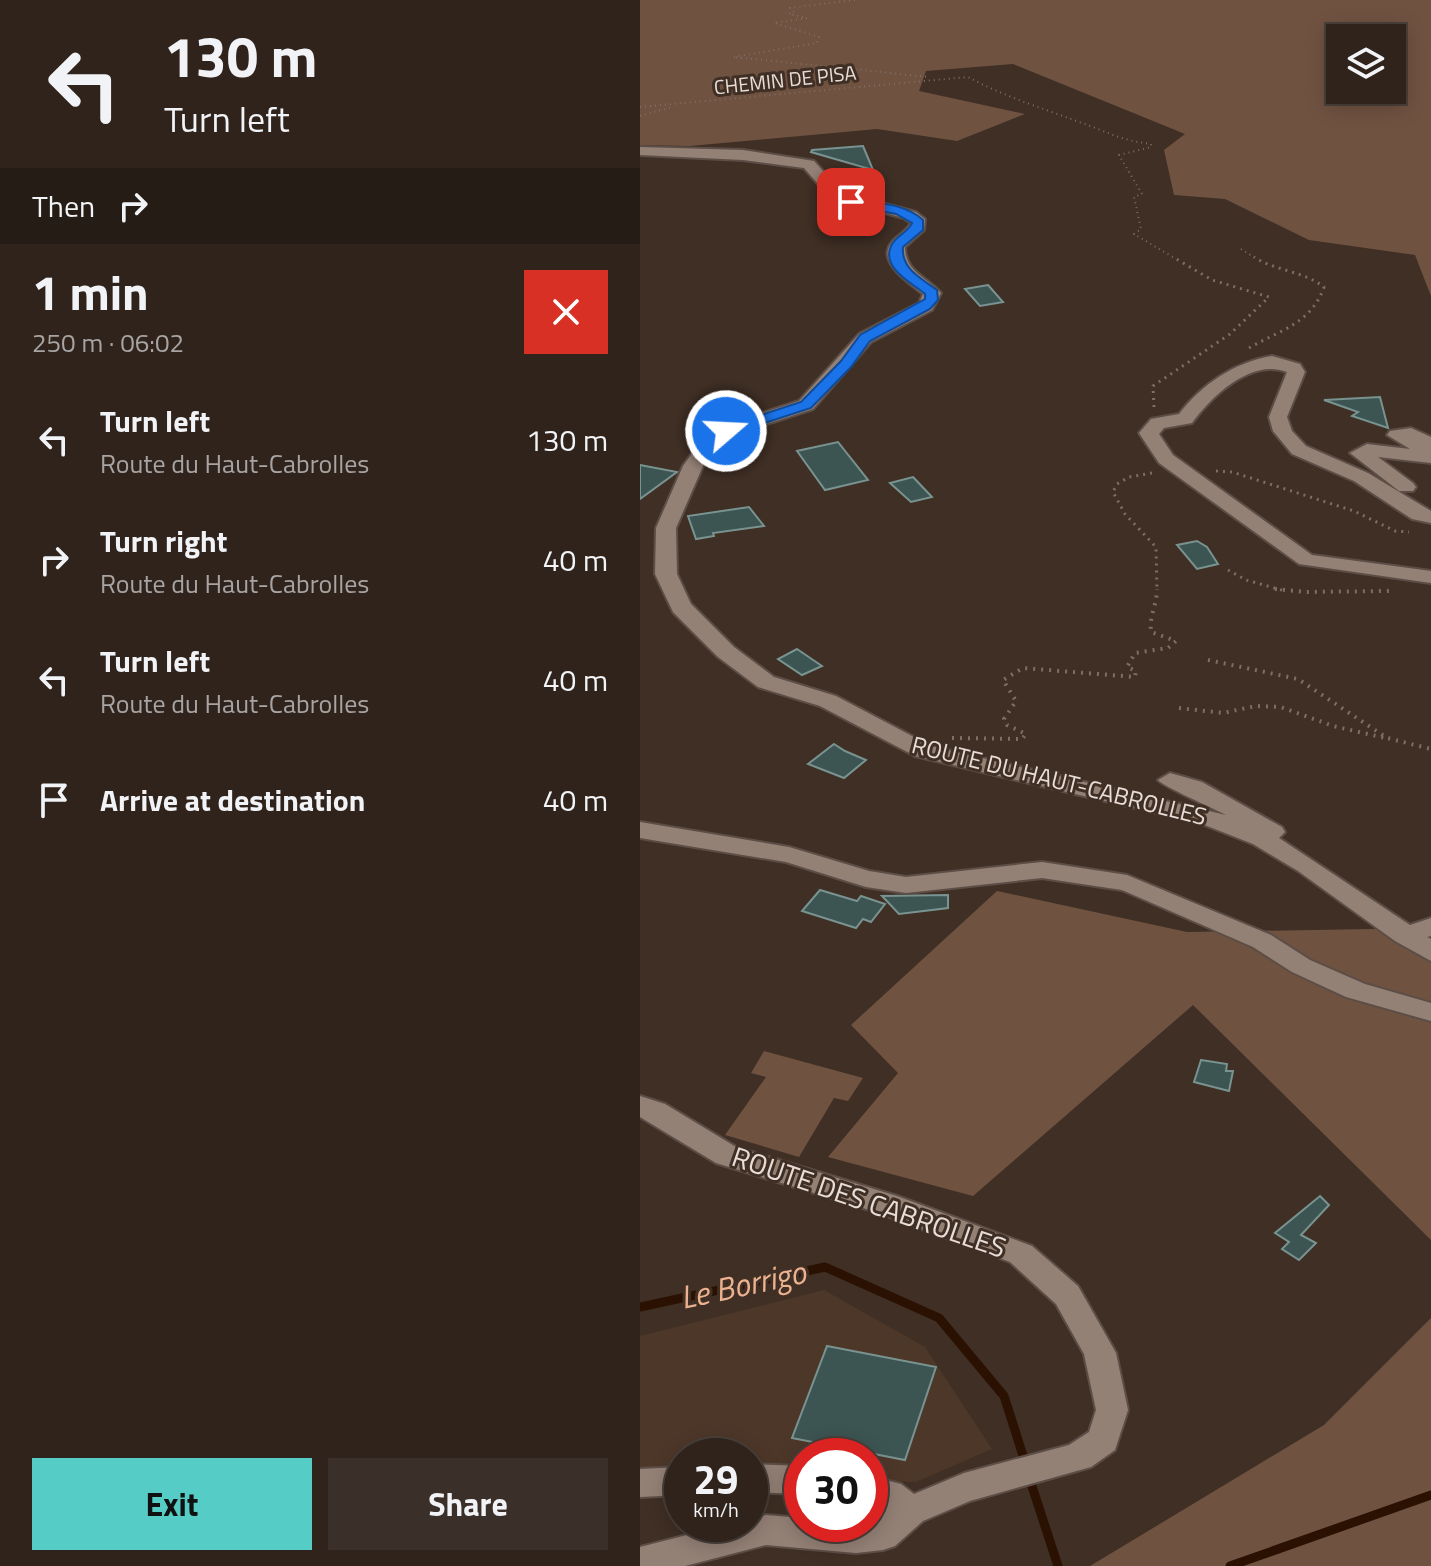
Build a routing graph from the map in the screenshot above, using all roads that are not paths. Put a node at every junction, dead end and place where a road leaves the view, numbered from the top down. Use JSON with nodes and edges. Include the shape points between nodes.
{"nodes":[{"id":1,"x":640,"y":151,"type":"edge"},
{"id":2,"x":1431,"y":444,"type":"edge"},
{"id":3,"x":1431,"y":455,"type":"edge"},
{"id":4,"x":1431,"y":504,"type":"edge"},
{"id":5,"x":1425,"y":525,"type":"edge"},
{"id":6,"x":1431,"y":577,"type":"edge"},
{"id":7,"x":1170,"y":780,"type":"dead end"},
{"id":8,"x":640,"y":830,"type":"edge"},
{"id":9,"x":1286,"y":852,"type":"junction"},
{"id":10,"x":1431,"y":927,"type":"edge"},
{"id":11,"x":1404,"y":935,"type":"junction"},
{"id":12,"x":1431,"y":952,"type":"edge"},
{"id":13,"x":1431,"y":1012,"type":"edge"},
{"id":14,"x":640,"y":1106,"type":"edge"},
{"id":15,"x":664,"y":1482,"type":"edge"},
{"id":16,"x":640,"y":1483,"type":"edge"},
{"id":17,"x":888,"y":1494,"type":"edge"},
{"id":18,"x":911,"y":1511,"type":"junction"},
{"id":19,"x":640,"y":1562,"type":"edge"}],
"edges":[{"from":1,"to":9,"type":"street","name":"ROUTE DU HAUT-CABROLLES","via":[[809,164],[837,196],[919,222],[897,246],[896,257],[899,267],[932,293],[926,306],[865,338],[806,405],[726,431],[710,442],[693,466],[666,528],[666,574],[681,607],[696,624],[766,682],[828,701],[903,743],[953,760],[1210,818]]},
{"from":2,"to":3,"type":"street","via":[[1411,434],[1397,435]]},
{"from":3,"to":4,"type":"street","via":[[1360,453]]},
{"from":5,"to":6,"type":"street","via":[[1419,515],[1360,477],[1292,446],[1278,417],[1294,368],[1272,361],[1250,365],[1211,390],[1185,419],[1152,426],[1149,433],[1156,448],[1204,489],[1306,560]]},
{"from":7,"to":9,"type":"street","via":[[1244,813],[1290,843]]},
{"from":8,"to":13,"type":"street","via":[[789,855],[866,879],[906,885],[1042,870],[1127,883],[1262,941],[1356,991]]},
{"from":9,"to":11,"type":"street","name":"ROUTE DU HAUT-CABROLLES"},
{"from":10,"to":11,"type":"street"},
{"from":11,"to":12,"type":"street","name":"ROUTE DU HAUT-CABROLLES"},
{"from":14,"to":18,"type":"street","name":"ROUTE DES CABROLLES","via":[[726,1155],[886,1204],[1021,1254],[1067,1295],[1100,1353],[1112,1410],[1103,1440],[1079,1457],[964,1488]]},
{"from":15,"to":16,"type":"street"},
{"from":17,"to":18,"type":"street"},
{"from":18,"to":19,"type":"street","name":"ROUTE DES CABROLLES","via":[[883,1535],[856,1538],[766,1530]]}]}
